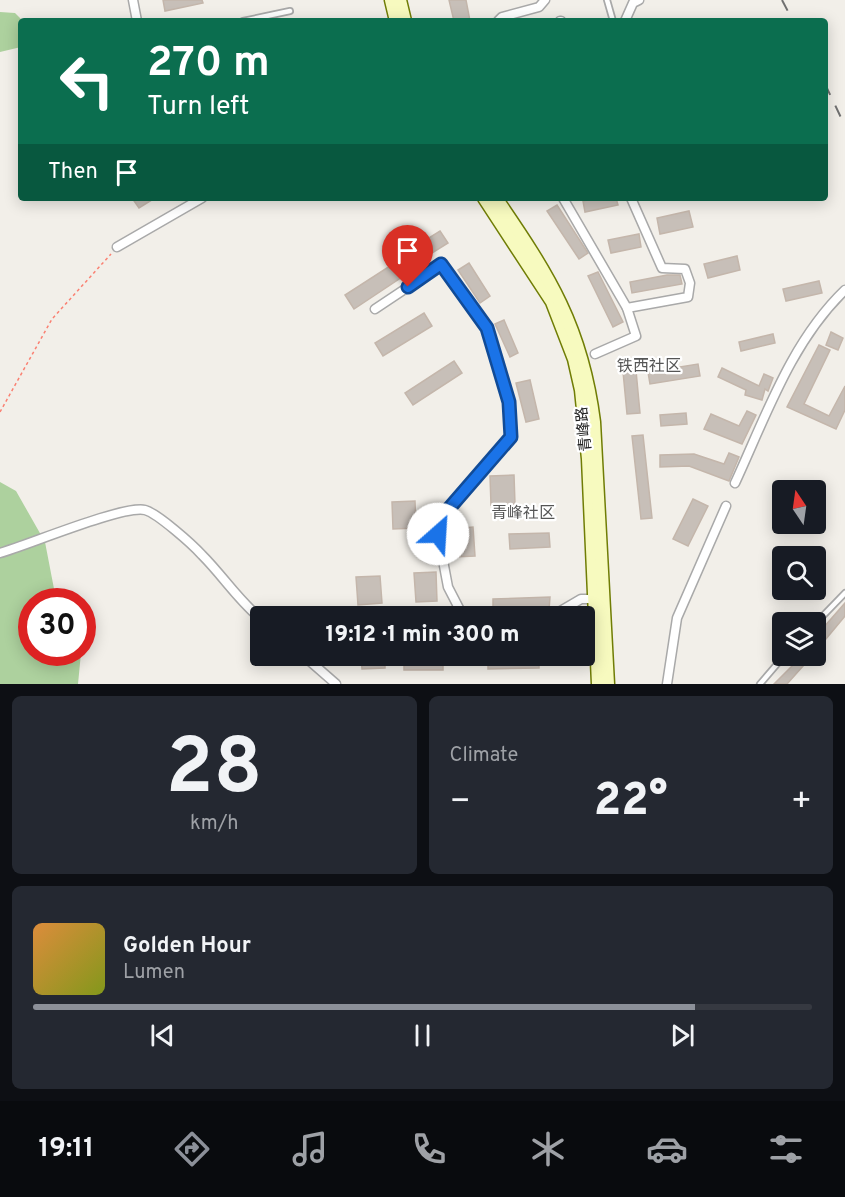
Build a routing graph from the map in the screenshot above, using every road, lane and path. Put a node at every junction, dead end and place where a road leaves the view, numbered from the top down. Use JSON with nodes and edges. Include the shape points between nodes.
{"nodes":[{"id":1,"x":133,"y":0,"type":"edge"},
{"id":2,"x":391,"y":0,"type":"edge"},
{"id":3,"x":400,"y":0,"type":"edge"},
{"id":4,"x":545,"y":0,"type":"edge"},
{"id":5,"x":607,"y":0,"type":"edge"},
{"id":6,"x":639,"y":0,"type":"edge"},
{"id":7,"x":290,"y":11,"type":"dead end"},
{"id":8,"x":136,"y":18,"type":"edge"},
{"id":9,"x":257,"y":18,"type":"edge"},
{"id":10,"x":395,"y":18,"type":"edge"},
{"id":11,"x":404,"y":18,"type":"edge"},
{"id":12,"x":501,"y":18,"type":"edge"},
{"id":13,"x":612,"y":18,"type":"edge"},
{"id":14,"x":626,"y":18,"type":"edge"},
{"id":15,"x":197,"y":201,"type":"edge"},
{"id":16,"x":486,"y":201,"type":"edge"},
{"id":17,"x":498,"y":201,"type":"edge"},
{"id":18,"x":565,"y":201,"type":"edge"},
{"id":19,"x":632,"y":201,"type":"edge"},
{"id":20,"x":117,"y":247,"type":"joint"},
{"id":21,"x":845,"y":290,"type":"edge"},
{"id":22,"x":627,"y":308,"type":"junction"},
{"id":23,"x":375,"y":309,"type":"dead end"},
{"id":24,"x":595,"y":354,"type":"dead end"},
{"id":25,"x":0,"y":412,"type":"edge"},
{"id":26,"x":735,"y":483,"type":"dead end"},
{"id":27,"x":726,"y":506,"type":"dead end"},
{"id":28,"x":0,"y":553,"type":"edge"},
{"id":29,"x":845,"y":593,"type":"edge"},
{"id":30,"x":599,"y":599,"type":"junction"},
{"id":31,"x":458,"y":606,"type":"edge"},
{"id":32,"x":569,"y":606,"type":"edge"},
{"id":33,"x":250,"y":610,"type":"edge"},
{"id":34,"x":826,"y":613,"type":"edge"},
{"id":35,"x":315,"y":666,"type":"edge"},
{"id":36,"x":775,"y":666,"type":"edge"},
{"id":37,"x":336,"y":684,"type":"edge"},
{"id":38,"x":598,"y":684,"type":"edge"},
{"id":39,"x":608,"y":684,"type":"edge"},
{"id":40,"x":667,"y":684,"type":"edge"},
{"id":41,"x":759,"y":684,"type":"edge"}],
"edges":[{"from":1,"to":8,"type":"street"},
{"from":2,"to":10,"type":"main road"},
{"from":3,"to":11,"type":"main road"},
{"from":4,"to":12,"type":"street","via":[[539,7]]},
{"from":5,"to":13,"type":"lane"},
{"from":6,"to":14,"type":"street","via":[[633,3]]},
{"from":7,"to":9,"type":"lane"},
{"from":15,"to":20,"type":"street"},
{"from":16,"to":30,"type":"main road","name":"青峰路","via":[[546,292],[574,359],[585,421]]},
{"from":17,"to":30,"type":"main road","name":"青峰路","via":[[556,290],[585,371],[594,422]]},
{"from":18,"to":22,"type":"street"},
{"from":19,"to":22,"type":"street","via":[[662,268],[686,269],[690,283],[688,297]]},
{"from":20,"to":25,"type":"path","via":[[52,319]]},
{"from":21,"to":26,"type":"street","via":[[806,335]]},
{"from":22,"to":24,"type":"street","via":[[636,336]]},
{"from":23,"to":31,"type":"street","via":[[441,264],[487,328],[509,402],[511,437],[446,512],[438,534],[448,587]]},
{"from":27,"to":40,"type":"street","via":[[677,618]]},
{"from":28,"to":33,"type":"street","via":[[102,518],[146,510],[191,544]]},
{"from":29,"to":34,"type":"lane"},
{"from":30,"to":32,"type":"street","via":[[581,599]]},
{"from":30,"to":38,"type":"main road","name":"青峰路"},
{"from":30,"to":39,"type":"main road","name":"青峰路"},
{"from":35,"to":37,"type":"street"},
{"from":36,"to":41,"type":"lane"}]}
